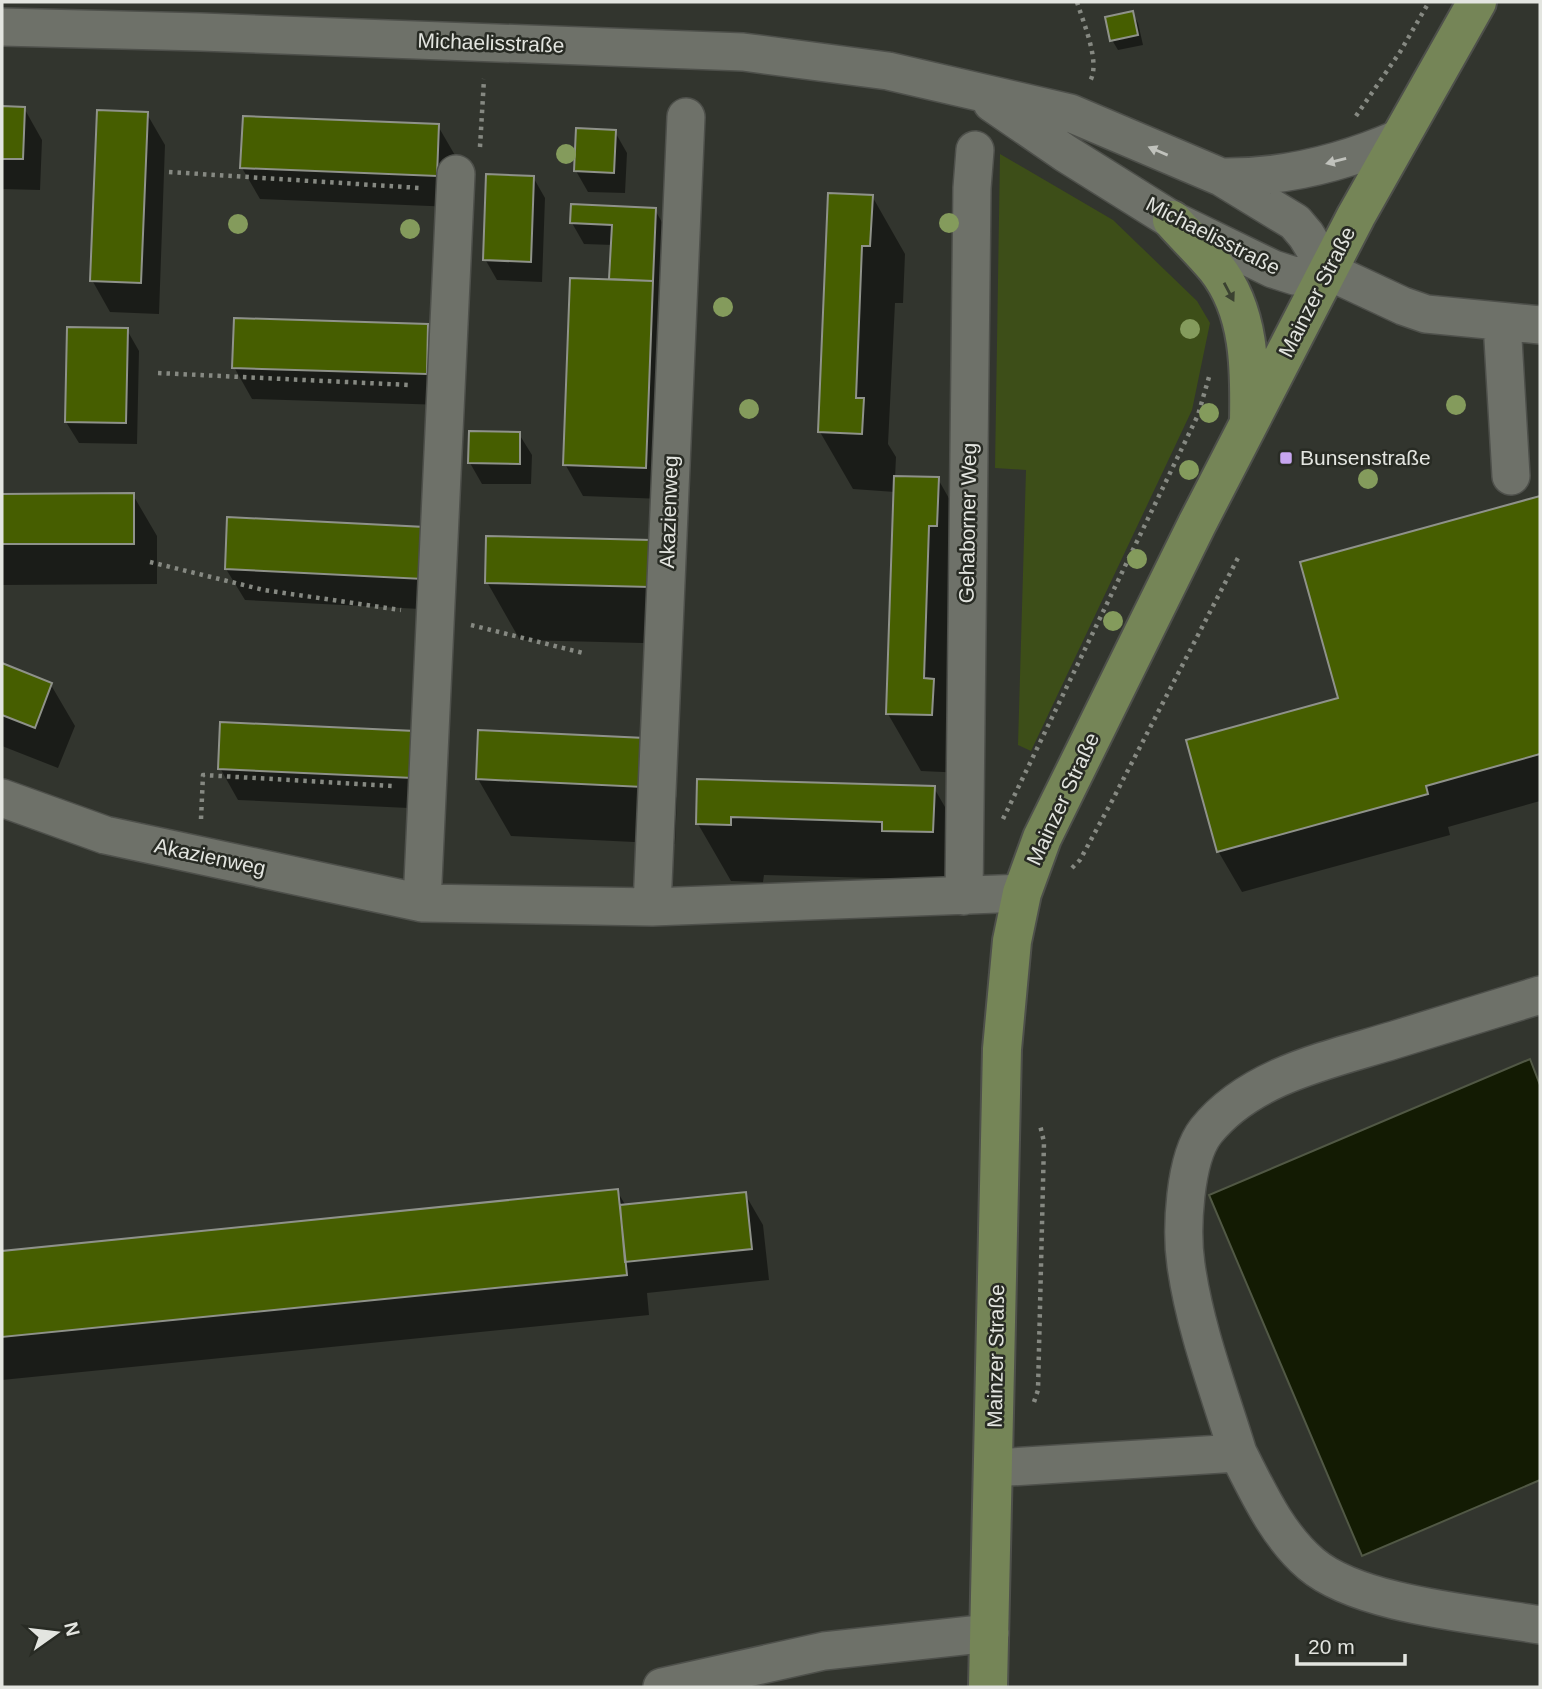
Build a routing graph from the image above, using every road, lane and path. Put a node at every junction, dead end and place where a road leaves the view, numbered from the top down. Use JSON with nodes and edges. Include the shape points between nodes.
{"nodes":[{"id":1,"x":1077,"y":2,"type":"edge"},
{"id":2,"x":1429,"y":2,"type":"edge"},
{"id":3,"x":1477,"y":2,"type":"edge"},
{"id":4,"x":202,"y":17,"type":"edge"},
{"id":5,"x":2,"y":27,"type":"edge"},
{"id":6,"x":485,"y":43,"type":"junction"},
{"id":7,"x":977,"y":92,"type":"junction"},
{"id":8,"x":1070,"y":114,"type":"junction"},
{"id":9,"x":686,"y":117,"type":"dead end"},
{"id":10,"x":1350,"y":125,"type":"dead end"},
{"id":11,"x":1400,"y":138,"type":"junction"},
{"id":12,"x":975,"y":150,"type":"dead end"},
{"id":13,"x":169,"y":172,"type":"dead end"},
{"id":14,"x":1221,"y":177,"type":"junction"},
{"id":15,"x":456,"y":182,"type":"junction"},
{"id":16,"x":1172,"y":220,"type":"junction"},
{"id":17,"x":1328,"y":271,"type":"junction"},
{"id":18,"x":1502,"y":322,"type":"junction"},
{"id":19,"x":1540,"y":325,"type":"edge"},
{"id":20,"x":1211,"y":370,"type":"dead end"},
{"id":21,"x":158,"y":373,"type":"dead end"},
{"id":22,"x":447,"y":387,"type":"junction"},
{"id":23,"x":1249,"y":425,"type":"junction"},
{"id":24,"x":1511,"y":476,"type":"dead end"},
{"id":25,"x":1240,"y":554,"type":"dead end"},
{"id":26,"x":150,"y":562,"type":"dead end"},
{"id":27,"x":435,"y":616,"type":"junction"},
{"id":28,"x":583,"y":653,"type":"dead end"},
{"id":29,"x":428,"y":788,"type":"junction"},
{"id":30,"x":2,"y":798,"type":"edge"},
{"id":31,"x":1003,"y":819,"type":"dead end"},
{"id":32,"x":200,"y":855,"type":"junction"},
{"id":33,"x":1064,"y":878,"type":"dead end"},
{"id":34,"x":1022,"y":893,"type":"junction"},
{"id":35,"x":964,"y":896,"type":"junction"},
{"id":36,"x":422,"y":903,"type":"junction"},
{"id":37,"x":652,"y":907,"type":"junction"},
{"id":38,"x":1540,"y":995,"type":"edge"},
{"id":39,"x":1038,"y":1118,"type":"dead end"},
{"id":40,"x":1032,"y":1412,"type":"dead end"},
{"id":41,"x":1238,"y":1453,"type":"junction"},
{"id":42,"x":993,"y":1468,"type":"junction"},
{"id":43,"x":1540,"y":1625,"type":"edge"},
{"id":44,"x":990,"y":1633,"type":"junction"},
{"id":45,"x":662,"y":1687,"type":"edge"},
{"id":46,"x":989,"y":1687,"type":"edge"}],
"edges":[{"from":1,"to":8,"type":"path","via":[[1094,74]]},
{"from":2,"to":10,"type":"path"},
{"from":3,"to":11,"type":"main road","name":"Mainzer Straße"},
{"from":4,"to":5,"type":"street","name":"Michaelisstraße"},
{"from":4,"to":6,"type":"street","name":"Michaelisstraße"},
{"from":6,"to":7,"type":"street","name":"Michaelisstraße","via":[[743,52],[888,71]]},
{"from":6,"to":15,"type":"path","via":[[478,175]]},
{"from":7,"to":8,"type":"street","name":"Michaelisstraße"},
{"from":7,"to":16,"type":"street","name":"Michaelisstraße"},
{"from":14,"to":8,"type":"street","name":"Michaelisstraße","one_way":true},
{"from":9,"to":37,"type":"street","name":"Akazienweg"},
{"from":11,"to":14,"type":"street","one_way":true,"via":[[1306,169]]},
{"from":11,"to":17,"type":"main road","name":"Mainzer Straße"},
{"from":12,"to":35,"type":"street","name":"Gehaborner Weg"},
{"from":13,"to":15,"type":"path"},
{"from":14,"to":17,"type":"street","name":"Michaelisstraße","via":[[1295,222]]},
{"from":15,"to":22,"type":"street"},
{"from":16,"to":17,"type":"street","name":"Michaelisstraße","via":[[1273,269],[1295,276]]},
{"from":16,"to":23,"type":"main road","one_way":true,"via":[[1218,270],[1236,306],[1249,363]]},
{"from":17,"to":18,"type":"street","via":[[1426,314]]},
{"from":17,"to":23,"type":"main road","name":"Mainzer Straße"},
{"from":18,"to":19,"type":"street"},
{"from":18,"to":24,"type":"street"},
{"from":20,"to":31,"type":"path","via":[[1198,415]]},
{"from":21,"to":22,"type":"path"},
{"from":22,"to":27,"type":"street"},
{"from":23,"to":34,"type":"main road","name":"Mainzer Straße","via":[[1042,838]]},
{"from":25,"to":33,"type":"path","via":[[1080,860]]},
{"from":26,"to":27,"type":"path","via":[[264,590]]},
{"from":27,"to":28,"type":"path"},
{"from":27,"to":29,"type":"street"},
{"from":29,"to":32,"type":"path","via":[[203,775]]},
{"from":29,"to":36,"type":"street"},
{"from":30,"to":32,"type":"street","name":"Akazienweg","via":[[105,835]]},
{"from":32,"to":36,"type":"street","name":"Akazienweg"},
{"from":34,"to":35,"type":"street","name":"Akazienweg"},
{"from":34,"to":42,"type":"main road","name":"Mainzer Straße","via":[[1012,941],[1002,1049]]},
{"from":35,"to":37,"type":"street","name":"Akazienweg"},
{"from":36,"to":37,"type":"street","name":"Akazienweg"},
{"from":38,"to":41,"type":"street","via":[[1283,1074],[1243,1097],[1205,1132],[1191,1166],[1183,1219],[1185,1263]]},
{"from":39,"to":40,"type":"path","via":[[1044,1142],[1038,1391]]},
{"from":41,"to":42,"type":"street"},
{"from":41,"to":43,"type":"street","via":[[1267,1510],[1287,1540],[1312,1565],[1368,1594]]},
{"from":42,"to":44,"type":"main road","name":"Mainzer Straße"},
{"from":44,"to":45,"type":"street","via":[[824,1651]]},
{"from":44,"to":46,"type":"main road","name":"Mainzer Straße"}]}
